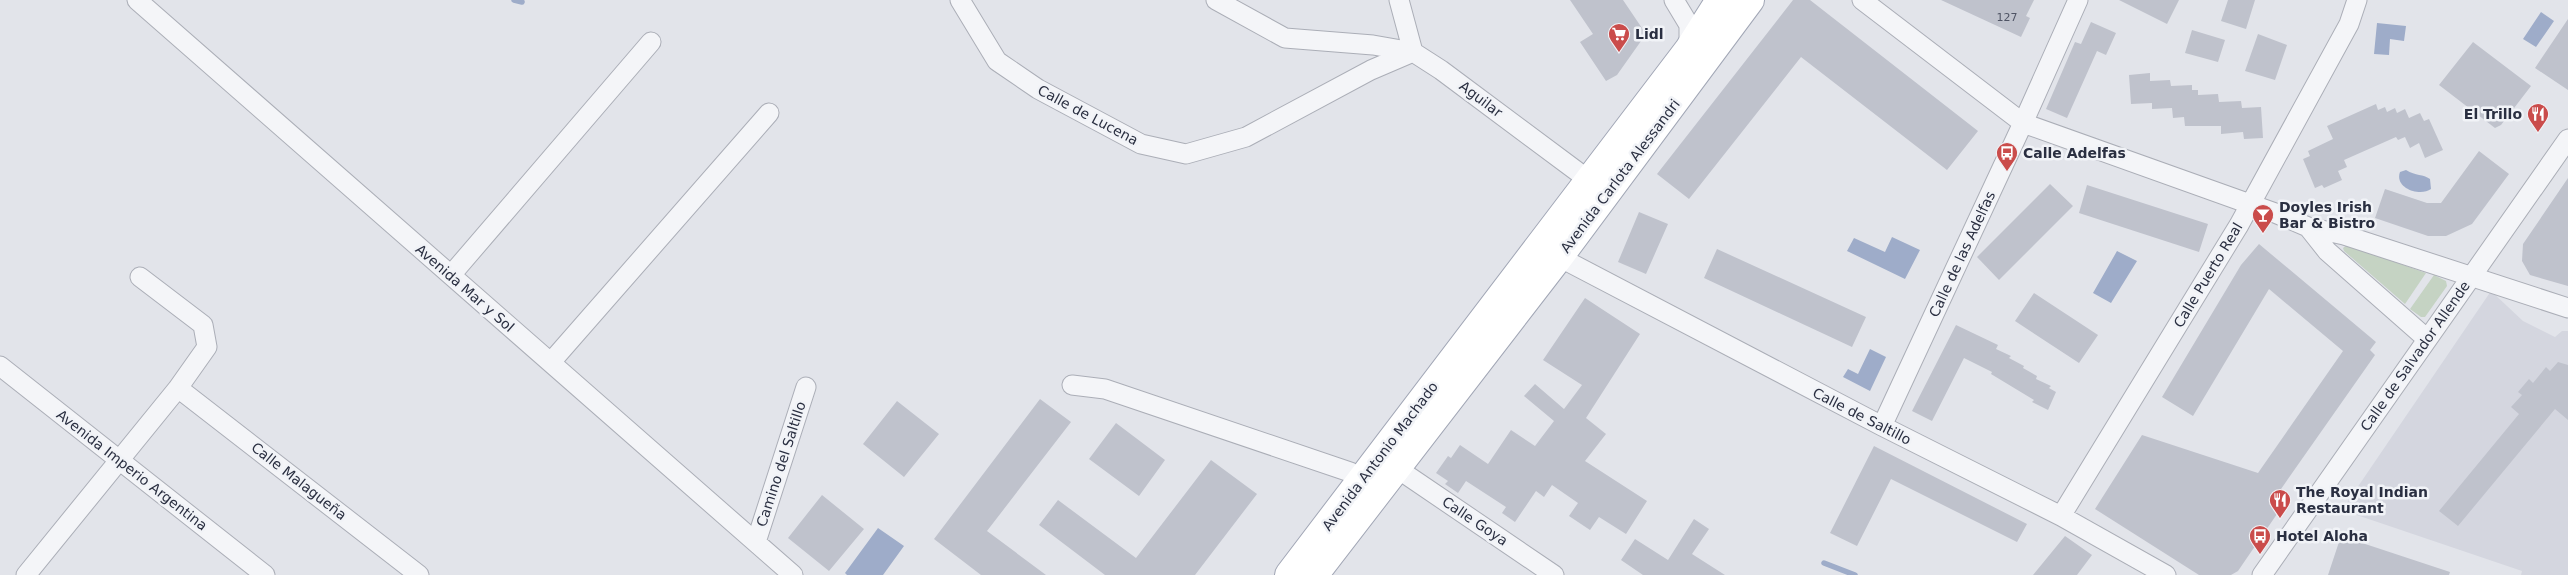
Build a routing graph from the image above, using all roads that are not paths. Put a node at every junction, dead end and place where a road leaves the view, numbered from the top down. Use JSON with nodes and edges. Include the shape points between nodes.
{"nodes":[{"id":1,"x":138,"y":0,"type":"edge"},
{"id":2,"x":960,"y":0,"type":"edge"},
{"id":3,"x":1216,"y":0,"type":"edge"},
{"id":4,"x":1399,"y":0,"type":"edge"},
{"id":5,"x":1674,"y":0,"type":"edge"},
{"id":6,"x":1720,"y":0,"type":"edge"},
{"id":7,"x":1750,"y":0,"type":"edge"},
{"id":8,"x":1862,"y":0,"type":"edge"},
{"id":9,"x":2078,"y":0,"type":"edge"},
{"id":10,"x":2357,"y":0,"type":"edge"},
{"id":11,"x":651,"y":42,"type":"dead end"},
{"id":12,"x":1690,"y":49,"type":"junction"},
{"id":13,"x":1413,"y":52,"type":"junction"},
{"id":14,"x":769,"y":113,"type":"dead end"},
{"id":15,"x":2023,"y":123,"type":"junction"},
{"id":16,"x":2568,"y":138,"type":"edge"},
{"id":17,"x":1590,"y":181,"type":"junction"},
{"id":18,"x":2250,"y":205,"type":"junction"},
{"id":19,"x":2308,"y":227,"type":"junction"},
{"id":20,"x":1559,"y":257,"type":"junction"},
{"id":21,"x":451,"y":275,"type":"junction"},
{"id":22,"x":2470,"y":276,"type":"junction"},
{"id":23,"x":140,"y":277,"type":"dead end"},
{"id":24,"x":2568,"y":308,"type":"edge"},
{"id":25,"x":2427,"y":339,"type":"junction"},
{"id":26,"x":1479,"y":343,"type":"junction"},
{"id":27,"x":551,"y":362,"type":"junction"},
{"id":28,"x":0,"y":366,"type":"edge"},
{"id":29,"x":1072,"y":385,"type":"dead end"},
{"id":30,"x":806,"y":386,"type":"dead end"},
{"id":31,"x":178,"y":388,"type":"junction"},
{"id":32,"x":1882,"y":426,"type":"junction"},
{"id":33,"x":118,"y":459,"type":"junction"},
{"id":34,"x":1396,"y":467,"type":"junction"},
{"id":35,"x":1361,"y":480,"type":"junction"},
{"id":36,"x":2061,"y":516,"type":"junction"},
{"id":37,"x":756,"y":542,"type":"junction"},
{"id":38,"x":26,"y":575,"type":"edge"},
{"id":39,"x":265,"y":575,"type":"edge"},
{"id":40,"x":419,"y":575,"type":"edge"},
{"id":41,"x":793,"y":575,"type":"edge"},
{"id":42,"x":1290,"y":575,"type":"edge"},
{"id":43,"x":1314,"y":575,"type":"edge"},
{"id":44,"x":1554,"y":575,"type":"edge"},
{"id":45,"x":2166,"y":575,"type":"edge"},
{"id":46,"x":2262,"y":575,"type":"edge"}],
"edges":[{"from":1,"to":21,"type":"street","name":"Avenida Mar y Sol"},
{"from":2,"to":13,"type":"street","name":"Calle de Lucena","via":[[997,61],[1038,89],[1140,144],[1186,154],[1246,137],[1371,70]]},
{"from":3,"to":13,"type":"street","via":[[1285,38],[1373,45]]},
{"from":4,"to":13,"type":"street"},
{"from":5,"to":12,"type":"street","via":[[1689,25]]},
{"from":6,"to":12,"type":"main road","name":"Avenida Carlota Alessandri"},
{"from":7,"to":20,"type":"main road","name":"Avenida Carlota Alessandri"},
{"from":8,"to":15,"type":"street"},
{"from":9,"to":15,"type":"street","name":"Calle de las Adelfas"},
{"from":10,"to":18,"type":"street","name":"Calle Puerto Real","via":[[2349,24]]},
{"from":11,"to":21,"type":"street"},
{"from":12,"to":17,"type":"main road","name":"Avenida Carlota Alessandri"},
{"from":13,"to":17,"type":"street","name":"Aguilar","via":[[1442,70]]},
{"from":14,"to":27,"type":"street"},
{"from":15,"to":18,"type":"street"},
{"from":15,"to":32,"type":"street","name":"Calle de las Adelfas"},
{"from":16,"to":22,"type":"street","name":"Calle de Salvador Allende"},
{"from":17,"to":26,"type":"main road","name":"Avenida Carlota Alessandri"},
{"from":18,"to":19,"type":"street"},
{"from":18,"to":36,"type":"street","name":"Calle Puerto Real"},
{"from":19,"to":22,"type":"street","via":[[2344,235]]},
{"from":19,"to":25,"type":"street","via":[[2328,252]]},
{"from":20,"to":26,"type":"main road","name":"Avenida Carlota Alessandri"},
{"from":20,"to":32,"type":"street","name":"Calle de Saltillo"},
{"from":21,"to":27,"type":"street","name":"Avenida Mar y Sol"},
{"from":22,"to":24,"type":"street"},
{"from":22,"to":25,"type":"street","name":"Calle de Salvador Allende"},
{"from":23,"to":31,"type":"street","via":[[203,325],[207,347]]},
{"from":25,"to":46,"type":"street","name":"Calle de Salvador Allende"},
{"from":26,"to":34,"type":"main road","name":"Avenida Antonio Machado"},
{"from":26,"to":35,"type":"main road","name":"Avenida Antonio Machado"},
{"from":27,"to":37,"type":"street","name":"Avenida Mar y Sol"},
{"from":28,"to":33,"type":"street","name":"Avenida Imperio Argentina"},
{"from":29,"to":35,"type":"street","via":[[1105,389],[1350,472]]},
{"from":30,"to":37,"type":"street","name":"Camino del Saltillo"},
{"from":31,"to":33,"type":"street"},
{"from":31,"to":40,"type":"street","name":"Calle Malagueña"},
{"from":32,"to":36,"type":"street","name":"Calle de Saltillo"},
{"from":33,"to":38,"type":"street"},
{"from":33,"to":39,"type":"street","name":"Avenida Imperio Argentina"},
{"from":34,"to":43,"type":"main road","name":"Avenida Antonio Machado"},
{"from":34,"to":44,"type":"street","name":"Calle Goya"},
{"from":35,"to":42,"type":"main road","name":"Avenida Antonio Machado"},
{"from":36,"to":45,"type":"street","name":"Calle de Saltillo"},
{"from":37,"to":41,"type":"street","name":"Avenida Mar y Sol"}]}
